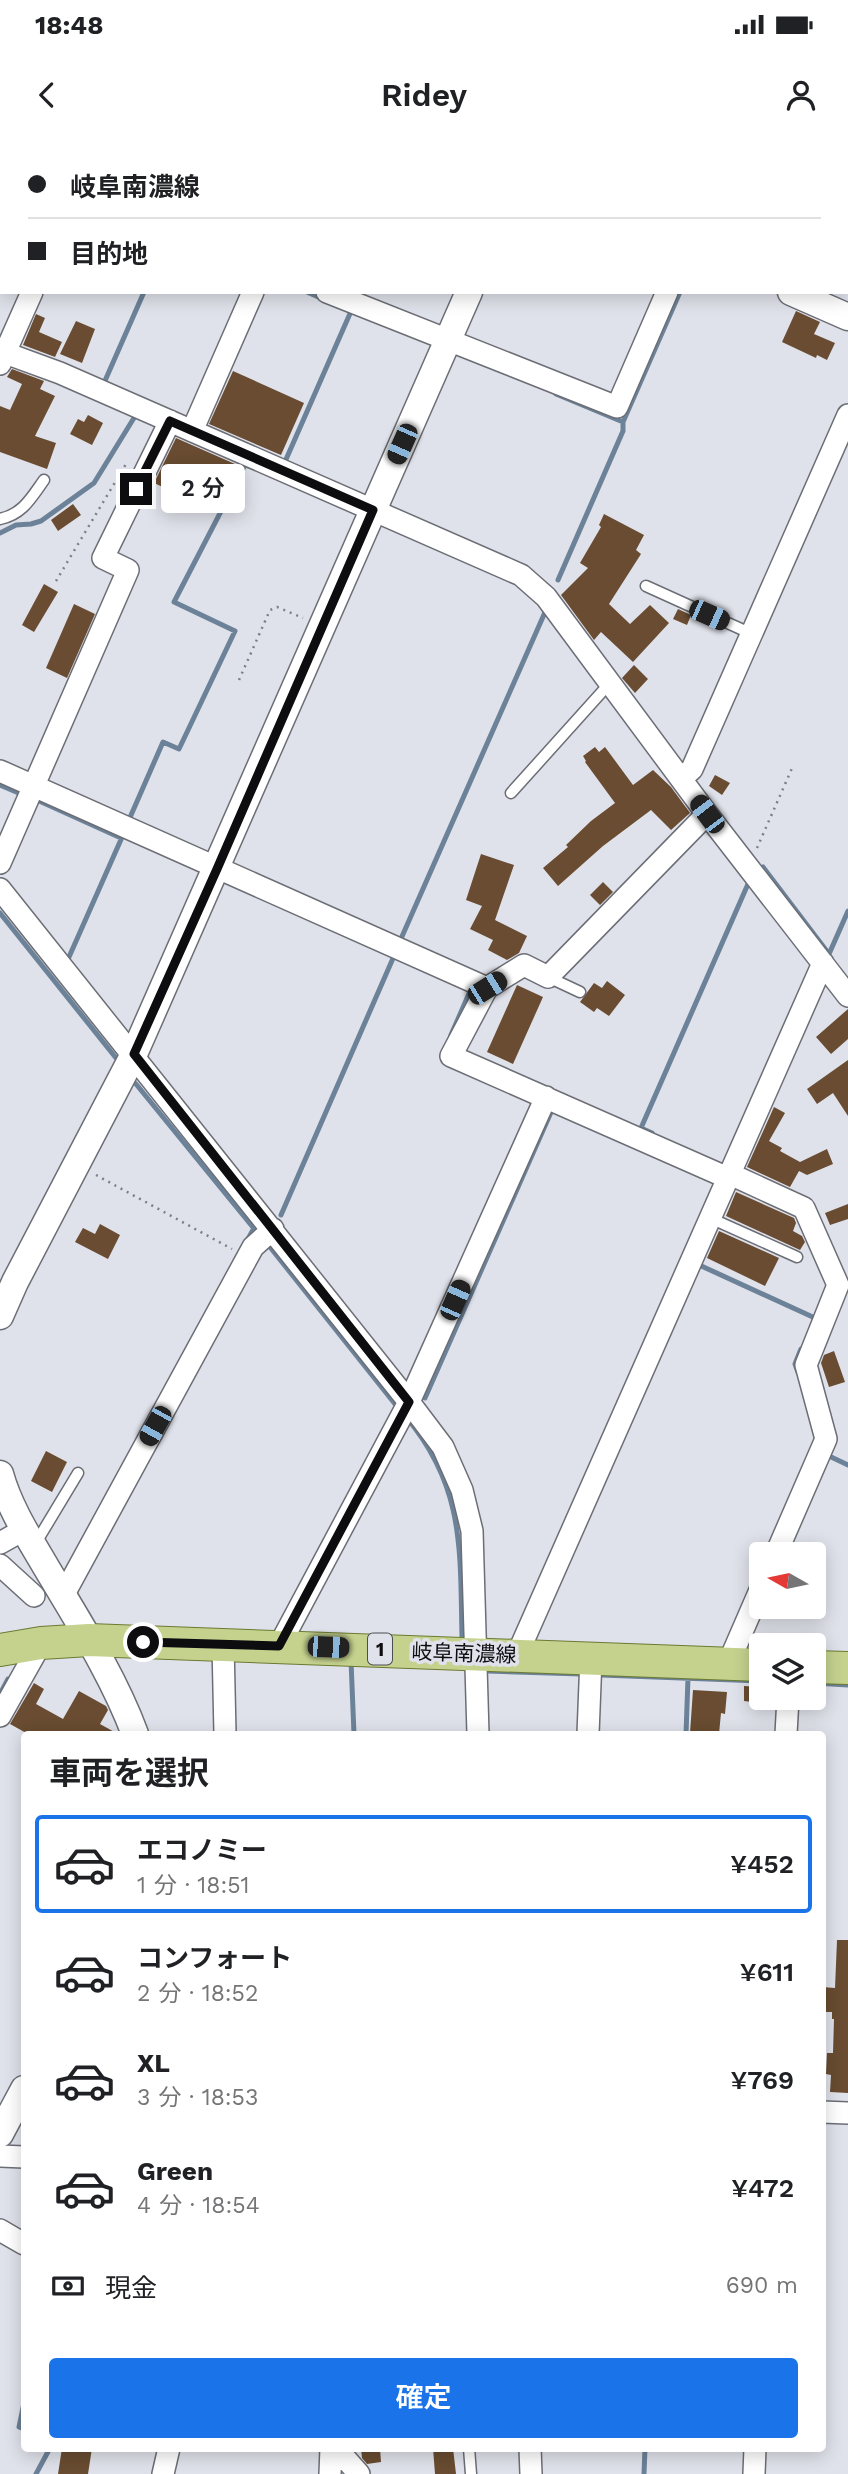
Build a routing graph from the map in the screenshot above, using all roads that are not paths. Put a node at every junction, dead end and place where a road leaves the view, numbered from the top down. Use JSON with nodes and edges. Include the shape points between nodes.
{"nodes":[{"id":1,"x":31,"y":294,"type":"edge"},
{"id":2,"x":252,"y":294,"type":"edge"},
{"id":3,"x":331,"y":294,"type":"edge"},
{"id":4,"x":468,"y":294,"type":"edge"},
{"id":5,"x":666,"y":294,"type":"edge"},
{"id":6,"x":796,"y":294,"type":"edge"},
{"id":7,"x":848,"y":317,"type":"edge"},
{"id":8,"x":446,"y":346,"type":"junction"},
{"id":9,"x":2,"y":356,"type":"edge"},
{"id":10,"x":848,"y":415,"type":"edge"},
{"id":11,"x":170,"y":421,"type":"junction"},
{"id":12,"x":192,"y":431,"type":"junction"},
{"id":13,"x":44,"y":480,"type":"dead end"},
{"id":14,"x":373,"y":510,"type":"junction"},
{"id":15,"x":0,"y":519,"type":"edge"},
{"id":16,"x":646,"y":586,"type":"dead end"},
{"id":17,"x":752,"y":634,"type":"junction"},
{"id":18,"x":610,"y":684,"type":"junction"},
{"id":19,"x":0,"y":771,"type":"edge"},
{"id":20,"x":681,"y":779,"type":"junction"},
{"id":21,"x":33,"y":786,"type":"junction"},
{"id":22,"x":511,"y":793,"type":"dead end"},
{"id":23,"x":707,"y":814,"type":"junction"},
{"id":24,"x":0,"y":863,"type":"edge"},
{"id":25,"x":217,"y":869,"type":"junction"},
{"id":26,"x":0,"y":888,"type":"edge"},
{"id":27,"x":823,"y":963,"type":"junction"},
{"id":28,"x":548,"y":977,"type":"junction"},
{"id":29,"x":487,"y":988,"type":"junction"},
{"id":30,"x":580,"y":992,"type":"dead end"},
{"id":31,"x":848,"y":996,"type":"edge"},
{"id":32,"x":134,"y":1054,"type":"junction"},
{"id":33,"x":546,"y":1097,"type":"junction"},
{"id":34,"x":729,"y":1176,"type":"junction"},
{"id":35,"x":710,"y":1218,"type":"junction"},
{"id":36,"x":273,"y":1229,"type":"junction"},
{"id":37,"x":797,"y":1257,"type":"dead end"},
{"id":38,"x":839,"y":1306,"type":"edge"},
{"id":39,"x":0,"y":1316,"type":"edge"},
{"id":40,"x":409,"y":1402,"type":"junction"},
{"id":41,"x":78,"y":1473,"type":"dead end"},
{"id":42,"x":0,"y":1474,"type":"edge"},
{"id":43,"x":29,"y":1538,"type":"junction"},
{"id":44,"x":781,"y":1542,"type":"edge"},
{"id":45,"x":0,"y":1543,"type":"edge"},
{"id":46,"x":0,"y":1565,"type":"edge"},
{"id":47,"x":63,"y":1595,"type":"junction"},
{"id":48,"x":34,"y":1596,"type":"dead end"},
{"id":49,"x":749,"y":1616,"type":"edge"},
{"id":50,"x":89,"y":1640,"type":"junction"},
{"id":51,"x":223,"y":1644,"type":"junction"},
{"id":52,"x":279,"y":1646,"type":"junction"},
{"id":53,"x":13,"y":1652,"type":"edge"},
{"id":54,"x":476,"y":1653,"type":"junction"},
{"id":55,"x":517,"y":1655,"type":"junction"},
{"id":56,"x":591,"y":1658,"type":"junction"},
{"id":57,"x":728,"y":1664,"type":"junction"},
{"id":58,"x":749,"y":1665,"type":"edge"},
{"id":59,"x":826,"y":1667,"type":"edge"},
{"id":60,"x":848,"y":1668,"type":"edge"},
{"id":61,"x":787,"y":1710,"type":"edge"},
{"id":62,"x":0,"y":1716,"type":"edge"},
{"id":63,"x":134,"y":1731,"type":"edge"},
{"id":64,"x":226,"y":1731,"type":"edge"},
{"id":65,"x":478,"y":1731,"type":"edge"},
{"id":66,"x":588,"y":1731,"type":"edge"},
{"id":67,"x":786,"y":1731,"type":"edge"},
{"id":68,"x":21,"y":2095,"type":"edge"},
{"id":69,"x":826,"y":2112,"type":"edge"},
{"id":70,"x":848,"y":2113,"type":"edge"},
{"id":71,"x":0,"y":2134,"type":"edge"},
{"id":72,"x":0,"y":2156,"type":"edge"},
{"id":73,"x":21,"y":2157,"type":"edge"},
{"id":74,"x":0,"y":2230,"type":"edge"},
{"id":75,"x":21,"y":2242,"type":"edge"},
{"id":76,"x":168,"y":2452,"type":"edge"},
{"id":77,"x":333,"y":2452,"type":"edge"},
{"id":78,"x":337,"y":2452,"type":"edge"},
{"id":79,"x":469,"y":2452,"type":"edge"},
{"id":80,"x":530,"y":2452,"type":"edge"},
{"id":81,"x":755,"y":2452,"type":"edge"},
{"id":82,"x":471,"y":2473,"type":"edge"},
{"id":83,"x":163,"y":2474,"type":"edge"},
{"id":84,"x":330,"y":2474,"type":"edge"},
{"id":85,"x":359,"y":2474,"type":"edge"},
{"id":86,"x":531,"y":2474,"type":"edge"},
{"id":87,"x":754,"y":2474,"type":"edge"}],
"edges":[{"from":1,"to":9,"type":"street"},
{"from":2,"to":12,"type":"street"},
{"from":3,"to":8,"type":"street"},
{"from":4,"to":8,"type":"street"},
{"from":5,"to":8,"type":"street","via":[[617,407]]},
{"from":6,"to":7,"type":"street"},
{"from":8,"to":14,"type":"street"},
{"from":9,"to":11,"type":"street","via":[[60,373]]},
{"from":10,"to":17,"type":"street"},
{"from":11,"to":12,"type":"street"},
{"from":11,"to":21,"type":"street","via":[[103,558],[128,570]]},
{"from":12,"to":14,"type":"street"},
{"from":13,"to":15,"type":"lane","via":[[23,509]]},
{"from":14,"to":18,"type":"street","via":[[521,575],[546,597]]},
{"from":14,"to":25,"type":"street"},
{"from":16,"to":17,"type":"lane"},
{"from":17,"to":20,"type":"street","via":[[692,769]]},
{"from":18,"to":20,"type":"street"},
{"from":18,"to":22,"type":"lane"},
{"from":19,"to":21,"type":"street"},
{"from":20,"to":23,"type":"street"},
{"from":21,"to":24,"type":"street"},
{"from":21,"to":25,"type":"street"},
{"from":23,"to":27,"type":"street"},
{"from":23,"to":28,"type":"street"},
{"from":25,"to":29,"type":"street"},
{"from":25,"to":32,"type":"street"},
{"from":26,"to":32,"type":"street"},
{"from":27,"to":31,"type":"street"},
{"from":27,"to":34,"type":"street"},
{"from":28,"to":29,"type":"street","via":[[524,965]]},
{"from":28,"to":30,"type":"lane"},
{"from":29,"to":33,"type":"street","via":[[452,1056]]},
{"from":32,"to":36,"type":"street"},
{"from":32,"to":39,"type":"street"},
{"from":33,"to":34,"type":"street"},
{"from":33,"to":40,"type":"street"},
{"from":34,"to":35,"type":"street"},
{"from":34,"to":38,"type":"street","via":[[804,1208],[838,1285]]},
{"from":35,"to":37,"type":"lane"},
{"from":35,"to":55,"type":"street"},
{"from":36,"to":40,"type":"street"},
{"from":36,"to":47,"type":"street","via":[[253,1247]]},
{"from":38,"to":44,"type":"street","via":[[806,1365],[826,1439]]},
{"from":40,"to":52,"type":"street"},
{"from":40,"to":54,"type":"street","via":[[443,1447],[462,1490],[472,1531]]},
{"from":41,"to":43,"type":"lane"},
{"from":42,"to":43,"type":"street"},
{"from":43,"to":45,"type":"street"},
{"from":43,"to":47,"type":"street"},
{"from":46,"to":48,"type":"street"},
{"from":47,"to":50,"type":"street"},
{"from":49,"to":57,"type":"street"},
{"from":50,"to":51,"type":"main road","name":"岐阜南濃線","number":"1"},
{"from":50,"to":53,"type":"main road","name":"岐阜南濃線","number":"1"},
{"from":50,"to":63,"type":"street"},
{"from":51,"to":52,"type":"main road","name":"岐阜南濃線","number":"1"},
{"from":51,"to":64,"type":"street"},
{"from":52,"to":54,"type":"main road","name":"岐阜南濃線","number":"1"},
{"from":53,"to":62,"type":"street"},
{"from":54,"to":55,"type":"main road","name":"岐阜南濃線","number":"1"},
{"from":54,"to":65,"type":"street"},
{"from":55,"to":56,"type":"main road","name":"岐阜南濃線","number":"1"},
{"from":56,"to":57,"type":"main road","name":"岐阜南濃線","number":"1"},
{"from":56,"to":66,"type":"street"},
{"from":57,"to":58,"type":"main road","name":"岐阜南濃線","number":"1"},
{"from":59,"to":60,"type":"main road"},
{"from":61,"to":67,"type":"street"},
{"from":68,"to":71,"type":"street"},
{"from":69,"to":70,"type":"street"},
{"from":72,"to":73,"type":"street"},
{"from":74,"to":75,"type":"street"},
{"from":76,"to":83,"type":"street"},
{"from":77,"to":84,"type":"street"},
{"from":78,"to":85,"type":"street"},
{"from":79,"to":82,"type":"lane"},
{"from":80,"to":86,"type":"street"},
{"from":81,"to":87,"type":"street"}]}
